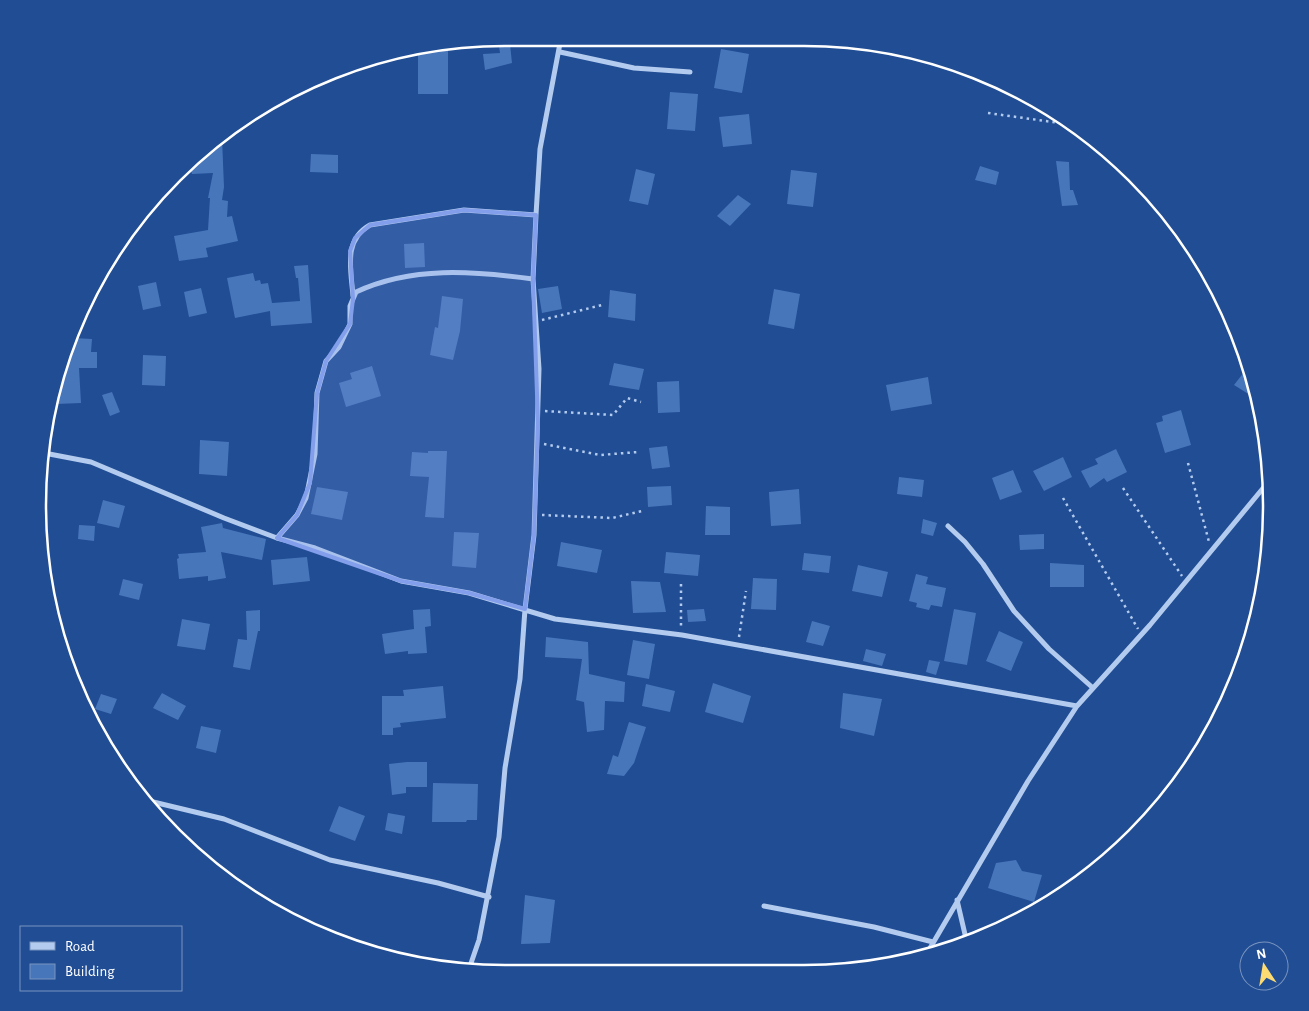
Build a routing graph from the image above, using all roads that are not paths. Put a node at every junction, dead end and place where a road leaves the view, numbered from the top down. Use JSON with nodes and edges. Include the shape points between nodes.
{"nodes":[{"id":1,"x":560,"y":46,"type":"edge"},
{"id":2,"x":560,"y":52,"type":"junction"},
{"id":3,"x":690,"y":72,"type":"dead end"},
{"id":4,"x":536,"y":214,"type":"junction"},
{"id":5,"x":533,"y":278,"type":"junction"},
{"id":6,"x":353,"y":299,"type":"junction"},
{"id":7,"x":49,"y":454,"type":"edge"},
{"id":8,"x":1262,"y":489,"type":"edge"},
{"id":9,"x":948,"y":526,"type":"dead end"},
{"id":10,"x":277,"y":538,"type":"junction"},
{"id":11,"x":525,"y":609,"type":"junction"},
{"id":12,"x":1093,"y":688,"type":"junction"},
{"id":13,"x":1077,"y":706,"type":"junction"},
{"id":14,"x":155,"y":803,"type":"edge"},
{"id":15,"x":489,"y":897,"type":"junction"},
{"id":16,"x":957,"y":899,"type":"junction"},
{"id":17,"x":764,"y":906,"type":"dead end"},
{"id":18,"x":965,"y":935,"type":"edge"},
{"id":19,"x":934,"y":942,"type":"junction"},
{"id":20,"x":932,"y":946,"type":"edge"},
{"id":21,"x":471,"y":964,"type":"edge"}],
"edges":[{"from":1,"to":2,"type":"street"},
{"from":2,"to":3,"type":"street","via":[[634,68]]},
{"from":2,"to":4,"type":"street","via":[[540,149]]},
{"from":4,"to":5,"type":"street"},
{"from":4,"to":6,"type":"street","via":[[464,210],[370,225],[355,238],[350,251]]},
{"from":5,"to":6,"type":"street","via":[[454,271],[372,284],[356,292]]},
{"from":5,"to":11,"type":"street","via":[[539,369],[538,443],[535,515]]},
{"from":6,"to":10,"type":"street","via":[[350,324],[339,347],[326,361],[317,393],[315,454],[306,498],[297,515]]},
{"from":7,"to":10,"type":"street","via":[[91,462]]},
{"from":8,"to":12,"type":"street"},
{"from":9,"to":12,"type":"street","via":[[983,564],[1014,611],[1049,649]]},
{"from":10,"to":11,"type":"street","via":[[315,548],[401,581],[469,593]]},
{"from":11,"to":13,"type":"street","via":[[555,619],[682,635]]},
{"from":11,"to":15,"type":"street","via":[[520,679]]},
{"from":12,"to":13,"type":"street"},
{"from":13,"to":16,"type":"street"},
{"from":14,"to":15,"type":"street","via":[[224,819],[330,860]]},
{"from":15,"to":21,"type":"street"},
{"from":16,"to":18,"type":"street"},
{"from":16,"to":19,"type":"street"},
{"from":17,"to":19,"type":"street","via":[[874,926]]},
{"from":19,"to":20,"type":"street"}]}
